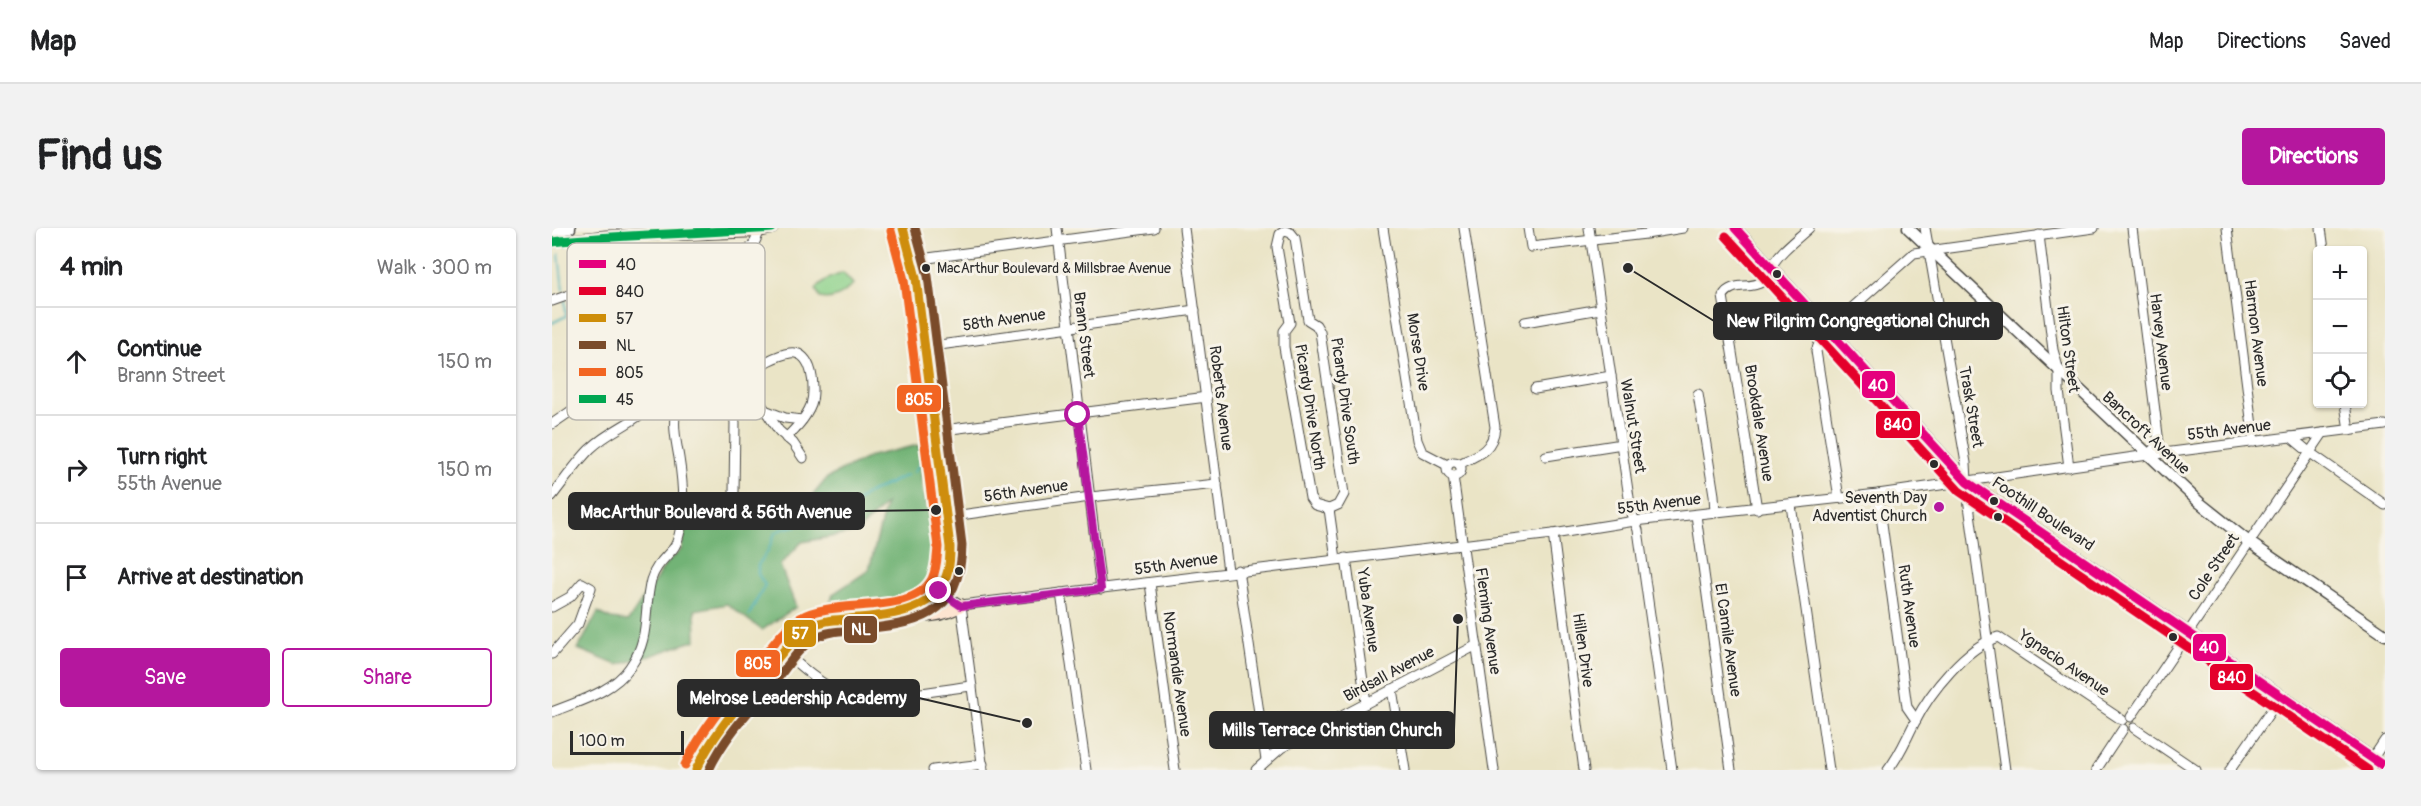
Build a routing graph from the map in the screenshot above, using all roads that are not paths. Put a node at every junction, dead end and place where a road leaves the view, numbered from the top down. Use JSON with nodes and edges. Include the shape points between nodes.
{"nodes":[{"id":1,"x":570,"y":228,"type":"edge"},
{"id":2,"x":772,"y":228,"type":"edge"},
{"id":3,"x":894,"y":228,"type":"edge"},
{"id":4,"x":903,"y":228,"type":"edge"},
{"id":5,"x":1057,"y":228,"type":"edge"},
{"id":6,"x":1154,"y":228,"type":"edge"},
{"id":7,"x":1184,"y":228,"type":"edge"},
{"id":8,"x":1383,"y":228,"type":"edge"},
{"id":9,"x":1464,"y":228,"type":"edge"},
{"id":10,"x":1528,"y":228,"type":"edge"},
{"id":11,"x":1590,"y":228,"type":"edge"},
{"id":12,"x":1683,"y":228,"type":"edge"},
{"id":13,"x":1735,"y":228,"type":"edge"},
{"id":14,"x":1809,"y":228,"type":"edge"},
{"id":15,"x":1908,"y":228,"type":"edge"},
{"id":16,"x":1925,"y":228,"type":"edge"},
{"id":17,"x":2088,"y":228,"type":"edge"},
{"id":18,"x":2132,"y":228,"type":"edge"},
{"id":19,"x":2227,"y":228,"type":"edge"},
{"id":20,"x":2321,"y":228,"type":"edge"},
{"id":21,"x":734,"y":229,"type":"edge"},
{"id":22,"x":1284,"y":229,"type":"edge"},
{"id":23,"x":711,"y":230,"type":"edge"},
{"id":24,"x":552,"y":231,"type":"edge"},
{"id":25,"x":685,"y":231,"type":"edge"},
{"id":26,"x":759,"y":231,"type":"junction"},
{"id":27,"x":605,"y":232,"type":"edge"},
{"id":28,"x":2039,"y":235,"type":"junction"},
{"id":29,"x":1058,"y":241,"type":"junction"},
{"id":30,"x":1592,"y":241,"type":"junction"},
{"id":31,"x":552,"y":242,"type":"edge"},
{"id":32,"x":754,"y":243,"type":"edge"},
{"id":33,"x":908,"y":243,"type":"junction"},
{"id":34,"x":2323,"y":246,"type":"edge"},
{"id":35,"x":1930,"y":250,"type":"junction"},
{"id":36,"x":913,"y":260,"type":"junction"},
{"id":37,"x":1771,"y":268,"type":"junction"},
{"id":38,"x":1301,"y":276,"type":"junction"},
{"id":39,"x":1283,"y":279,"type":"junction"},
{"id":40,"x":567,"y":296,"type":"edge"},
{"id":41,"x":552,"y":301,"type":"edge"},
{"id":42,"x":1600,"y":309,"type":"junction"},
{"id":43,"x":1195,"y":310,"type":"junction"},
{"id":44,"x":1308,"y":320,"type":"junction"},
{"id":45,"x":1290,"y":322,"type":"junction"},
{"id":46,"x":1525,"y":322,"type":"dead end"},
{"id":47,"x":1067,"y":326,"type":"junction"},
{"id":48,"x":1826,"y":327,"type":"junction"},
{"id":49,"x":925,"y":346,"type":"junction"},
{"id":50,"x":765,"y":363,"type":"edge"},
{"id":51,"x":2059,"y":371,"type":"junction"},
{"id":52,"x":1611,"y":376,"type":"junction"},
{"id":53,"x":1536,"y":389,"type":"dead end"},
{"id":54,"x":1698,"y":394,"type":"dead end"},
{"id":55,"x":1207,"y":397,"type":"junction"},
{"id":56,"x":2346,"y":408,"type":"edge"},
{"id":57,"x":767,"y":411,"type":"joint"},
{"id":58,"x":567,"y":414,"type":"edge"},
{"id":59,"x":1078,"y":415,"type":"junction"},
{"id":60,"x":632,"y":420,"type":"edge"},
{"id":61,"x":675,"y":420,"type":"edge"},
{"id":62,"x":735,"y":420,"type":"edge"},
{"id":63,"x":802,"y":420,"type":"junction"},
{"id":64,"x":552,"y":424,"type":"edge"},
{"id":65,"x":2385,"y":425,"type":"edge"},
{"id":66,"x":2349,"y":430,"type":"junction"},
{"id":67,"x":935,"y":431,"type":"junction"},
{"id":68,"x":2323,"y":433,"type":"junction"},
{"id":69,"x":2291,"y":437,"type":"junction"},
{"id":70,"x":786,"y":438,"type":"junction"},
{"id":71,"x":2254,"y":442,"type":"junction"},
{"id":72,"x":1622,"y":444,"type":"junction"},
{"id":73,"x":2309,"y":452,"type":"junction"},
{"id":74,"x":2148,"y":454,"type":"junction"},
{"id":75,"x":1546,"y":456,"type":"dead end"},
{"id":76,"x":803,"y":458,"type":"dead end"},
{"id":77,"x":1459,"y":464,"type":"junction"},
{"id":78,"x":1447,"y":465,"type":"junction"},
{"id":79,"x":2069,"y":466,"type":"junction"},
{"id":80,"x":1453,"y":476,"type":"junction"},
{"id":81,"x":1967,"y":482,"type":"junction"},
{"id":82,"x":1217,"y":484,"type":"junction"},
{"id":83,"x":734,"y":492,"type":"dead end"},
{"id":84,"x":1878,"y":494,"type":"junction"},
{"id":85,"x":552,"y":496,"type":"edge"},
{"id":86,"x":1090,"y":497,"type":"junction"},
{"id":87,"x":1839,"y":498,"type":"junction"},
{"id":88,"x":1791,"y":505,"type":"junction"},
{"id":89,"x":2385,"y":505,"type":"edge"},
{"id":90,"x":1757,"y":508,"type":"junction"},
{"id":91,"x":1329,"y":509,"type":"junction"},
{"id":92,"x":1715,"y":513,"type":"junction"},
{"id":93,"x":1696,"y":515,"type":"junction"},
{"id":94,"x":946,"y":517,"type":"junction"},
{"id":95,"x":1635,"y":521,"type":"junction"},
{"id":96,"x":1553,"y":534,"type":"junction"},
{"id":97,"x":2248,"y":542,"type":"junction"},
{"id":98,"x":1463,"y":544,"type":"junction"},
{"id":99,"x":1341,"y":558,"type":"junction"},
{"id":100,"x":1233,"y":571,"type":"junction"},
{"id":101,"x":1150,"y":583,"type":"junction"},
{"id":102,"x":1101,"y":589,"type":"junction"},
{"id":103,"x":939,"y":591,"type":"junction"},
{"id":104,"x":1061,"y":593,"type":"junction"},
{"id":105,"x":961,"y":606,"type":"junction"},
{"id":106,"x":552,"y":607,"type":"edge"},
{"id":107,"x":898,"y":613,"type":"junction"},
{"id":108,"x":2188,"y":633,"type":"junction"},
{"id":109,"x":2385,"y":634,"type":"edge"},
{"id":110,"x":1987,"y":640,"type":"junction"},
{"id":111,"x":1477,"y":645,"type":"junction"},
{"id":112,"x":784,"y":652,"type":"junction"},
{"id":113,"x":552,"y":654,"type":"edge"},
{"id":114,"x":972,"y":686,"type":"junction"},
{"id":115,"x":1392,"y":689,"type":"junction"},
{"id":116,"x":2281,"y":696,"type":"junction"},
{"id":117,"x":1366,"y":703,"type":"junction"},
{"id":118,"x":552,"y":712,"type":"edge"},
{"id":119,"x":1916,"y":720,"type":"junction"},
{"id":120,"x":2126,"y":722,"type":"junction"},
{"id":121,"x":2385,"y":740,"type":"edge"},
{"id":122,"x":2373,"y":758,"type":"junction"},
{"id":123,"x":1266,"y":760,"type":"junction"},
{"id":124,"x":2385,"y":766,"type":"edge"},
{"id":125,"x":983,"y":767,"type":"edge"},
{"id":126,"x":696,"y":770,"type":"edge"},
{"id":127,"x":933,"y":770,"type":"edge"},
{"id":128,"x":1086,"y":770,"type":"edge"},
{"id":129,"x":1175,"y":770,"type":"edge"},
{"id":130,"x":1256,"y":770,"type":"edge"},
{"id":131,"x":1405,"y":770,"type":"edge"},
{"id":132,"x":1494,"y":770,"type":"edge"},
{"id":133,"x":1584,"y":770,"type":"edge"},
{"id":134,"x":1672,"y":770,"type":"edge"},
{"id":135,"x":1731,"y":770,"type":"edge"},
{"id":136,"x":1829,"y":770,"type":"edge"},
{"id":137,"x":1888,"y":770,"type":"edge"},
{"id":138,"x":2005,"y":770,"type":"edge"},
{"id":139,"x":2096,"y":770,"type":"edge"},
{"id":140,"x":2196,"y":770,"type":"edge"},
{"id":141,"x":2230,"y":770,"type":"edge"},
{"id":142,"x":2365,"y":770,"type":"edge"}],
"edges":[{"from":1,"to":24,"type":"street"},
{"from":2,"to":26,"type":"main road"},
{"from":3,"to":33,"type":"main road"},
{"from":4,"to":33,"type":"main road"},
{"from":5,"to":29,"type":"street","name":"Brann Street"},
{"from":6,"to":29,"type":"street"},
{"from":7,"to":43,"type":"street","name":"Roberts Avenue"},
{"from":8,"to":78,"type":"street","name":"Morse Drive","via":[[1417,440],[1422,452]]},
{"from":9,"to":77,"type":"street","via":[[1495,427],[1484,452]]},
{"from":10,"to":30,"type":"street","via":[[1531,247]]},
{"from":11,"to":30,"type":"street","name":"Walnut Street"},
{"from":12,"to":30,"type":"street"},
{"from":13,"to":37,"type":"main road","name":"Foothill Boulevard"},
{"from":14,"to":37,"type":"street"},
{"from":15,"to":35,"type":"street","name":"Bancroft Avenue"},
{"from":16,"to":35,"type":"street","name":"Trask Street"},
{"from":17,"to":28,"type":"street"},
{"from":18,"to":74,"type":"street","name":"Harvey Avenue","via":[[2159,443]]},
{"from":19,"to":71,"type":"street","name":"Harmon Avenue"},
{"from":20,"to":34,"type":"street"},
{"from":21,"to":23,"type":"main road"},
{"from":21,"to":26,"type":"main road"},
{"from":22,"to":38,"type":"street","name":"Picardy Drive South","via":[[1295,238]]},
{"from":22,"to":39,"type":"street","name":"Picardy Drive North","via":[[1277,239]]},
{"from":23,"to":25,"type":"main road"},
{"from":25,"to":27,"type":"street"},
{"from":26,"to":32,"type":"street"},
{"from":27,"to":31,"type":"street"},
{"from":28,"to":35,"type":"street"},
{"from":28,"to":51,"type":"street","name":"Hilton Street"},
{"from":29,"to":36,"type":"street"},
{"from":29,"to":47,"type":"street","name":"Brann Street"},
{"from":30,"to":42,"type":"street","name":"Walnut Street"},
{"from":33,"to":36,"type":"main road"},
{"from":35,"to":48,"type":"street","via":[[1914,253]]},
{"from":35,"to":51,"type":"street","name":"Bancroft Avenue"},
{"from":35,"to":81,"type":"street","name":"Trask Street"},
{"from":36,"to":49,"type":"main road"},
{"from":37,"to":48,"type":"main road","name":"Foothill Boulevard"},
{"from":37,"to":90,"type":"street","name":"Brookdale Avenue","via":[[1764,281],[1731,288],[1723,296]]},
{"from":38,"to":39,"type":"street"},
{"from":38,"to":44,"type":"street","name":"Picardy Drive South"},
{"from":39,"to":45,"type":"street","name":"Picardy Drive North"},
{"from":40,"to":41,"type":"street"},
{"from":42,"to":46,"type":"street"},
{"from":42,"to":52,"type":"street","name":"Walnut Street"},
{"from":43,"to":47,"type":"street","name":"58th Avenue"},
{"from":43,"to":55,"type":"street","name":"Roberts Avenue"},
{"from":44,"to":45,"type":"street"},
{"from":44,"to":91,"type":"street","name":"Picardy Drive South","via":[[1320,332],[1344,494],[1338,505]]},
{"from":45,"to":91,"type":"street","name":"Picardy Drive North","via":[[1284,331],[1284,347],[1310,498],[1315,505]]},
{"from":47,"to":49,"type":"street","name":"58th Avenue"},
{"from":47,"to":59,"type":"street","name":"Brann Street"},
{"from":48,"to":81,"type":"main road","name":"Foothill Boulevard"},
{"from":48,"to":87,"type":"street","via":[[1816,351]]},
{"from":49,"to":67,"type":"main road"},
{"from":50,"to":63,"type":"street","via":[[791,352],[807,361],[813,392]]},
{"from":51,"to":74,"type":"street","name":"Bancroft Avenue"},
{"from":51,"to":79,"type":"street","name":"Hilton Street"},
{"from":52,"to":53,"type":"street"},
{"from":52,"to":72,"type":"street","name":"Walnut Street"},
{"from":54,"to":92,"type":"street"},
{"from":55,"to":59,"type":"street"},
{"from":55,"to":82,"type":"street","name":"Roberts Avenue"},
{"from":56,"to":66,"type":"street"},
{"from":57,"to":63,"type":"street"},
{"from":57,"to":70,"type":"street"},
{"from":58,"to":64,"type":"street"},
{"from":59,"to":67,"type":"street"},
{"from":59,"to":86,"type":"street","name":"Brann Street"},
{"from":60,"to":85,"type":"street","via":[[590,449]]},
{"from":61,"to":118,"type":"street","via":[[682,518],[676,543],[656,567],[651,582],[646,627],[637,656],[612,685]]},
{"from":62,"to":83,"type":"street"},
{"from":63,"to":70,"type":"street"},
{"from":65,"to":66,"type":"street","name":"55th Avenue"},
{"from":66,"to":68,"type":"street","name":"55th Avenue"},
{"from":67,"to":94,"type":"main road"},
{"from":68,"to":69,"type":"street","name":"55th Avenue"},
{"from":68,"to":73,"type":"street","name":"Cole Street"},
{"from":69,"to":71,"type":"street","name":"55th Avenue"},
{"from":69,"to":73,"type":"street"},
{"from":70,"to":76,"type":"street"},
{"from":71,"to":74,"type":"street","name":"55th Avenue"},
{"from":72,"to":75,"type":"street"},
{"from":72,"to":95,"type":"street","name":"Walnut Street"},
{"from":73,"to":89,"type":"street"},
{"from":73,"to":97,"type":"street","name":"Cole Street"},
{"from":74,"to":79,"type":"street","name":"55th Avenue"},
{"from":74,"to":97,"type":"street","name":"Bancroft Avenue"},
{"from":77,"to":78,"type":"street","via":[[1453,461]]},
{"from":77,"to":80,"type":"street","via":[[1461,471]]},
{"from":78,"to":80,"type":"street"},
{"from":79,"to":81,"type":"street","name":"55th Avenue"},
{"from":80,"to":98,"type":"street","name":"Fleming Avenue"},
{"from":81,"to":84,"type":"street","name":"55th Avenue"},
{"from":81,"to":108,"type":"main road","name":"Foothill Boulevard"},
{"from":81,"to":110,"type":"street","name":"Trask Street"},
{"from":82,"to":86,"type":"street","name":"56th Avenue"},
{"from":82,"to":100,"type":"street","name":"Roberts Avenue"},
{"from":84,"to":87,"type":"street","name":"55th Avenue"},
{"from":84,"to":119,"type":"street","name":"Ruth Avenue","via":[[1907,707]]},
{"from":86,"to":94,"type":"street","name":"56th Avenue"},
{"from":86,"to":102,"type":"street","name":"Brann Street"},
{"from":87,"to":88,"type":"street","name":"55th Avenue"},
{"from":88,"to":90,"type":"street","name":"55th Avenue"},
{"from":88,"to":136,"type":"street"},
{"from":90,"to":92,"type":"street","name":"55th Avenue"},
{"from":91,"to":99,"type":"street","name":"Yuba Avenue"},
{"from":92,"to":93,"type":"street","name":"55th Avenue"},
{"from":93,"to":95,"type":"street","name":"55th Avenue"},
{"from":93,"to":135,"type":"street","name":"El Camile Avenue"},
{"from":94,"to":103,"type":"main road","via":[[950,561]]},
{"from":95,"to":96,"type":"street","name":"55th Avenue"},
{"from":95,"to":134,"type":"street","name":"Walnut Street"},
{"from":96,"to":98,"type":"street","name":"55th Avenue"},
{"from":96,"to":133,"type":"street","name":"Hillen Drive"},
{"from":97,"to":108,"type":"street","name":"Cole Street"},
{"from":97,"to":109,"type":"street","name":"Bancroft Avenue"},
{"from":98,"to":99,"type":"street","name":"55th Avenue"},
{"from":98,"to":111,"type":"street","name":"Fleming Avenue"},
{"from":99,"to":100,"type":"street","name":"55th Avenue"},
{"from":99,"to":117,"type":"street","name":"Yuba Avenue"},
{"from":100,"to":101,"type":"street","name":"55th Avenue"},
{"from":100,"to":123,"type":"street","name":"Roberts Avenue"},
{"from":101,"to":102,"type":"street","name":"55th Avenue"},
{"from":101,"to":129,"type":"street","name":"Normandie Avenue"},
{"from":102,"to":104,"type":"street","name":"55th Avenue"},
{"from":103,"to":105,"type":"street"},
{"from":103,"to":107,"type":"main road","via":[[923,605]]},
{"from":104,"to":105,"type":"street","name":"55th Avenue"},
{"from":104,"to":128,"type":"street"},
{"from":105,"to":107,"type":"main road","via":[[920,616]]},
{"from":105,"to":114,"type":"street"},
{"from":106,"to":113,"type":"street","via":[[570,597],[582,583],[591,588],[579,624]]},
{"from":107,"to":112,"type":"main road","via":[[818,623],[798,635]]},
{"from":108,"to":116,"type":"main road","name":"Foothill Boulevard"},
{"from":108,"to":120,"type":"street","name":"Cole Street"},
{"from":110,"to":119,"type":"street","via":[[1949,673]]},
{"from":110,"to":120,"type":"street","name":"Ygnacio Avenue","via":[[1998,637]]},
{"from":110,"to":138,"type":"street","name":"Trask Street"},
{"from":111,"to":115,"type":"street","name":"Birdsall Avenue"},
{"from":111,"to":132,"type":"street","name":"Fleming Avenue"},
{"from":112,"to":114,"type":"street","via":[[826,685],[848,695],[873,697]]},
{"from":112,"to":126,"type":"main road","via":[[713,739]]},
{"from":114,"to":125,"type":"street"},
{"from":115,"to":117,"type":"street","name":"Birdsall Avenue"},
{"from":115,"to":131,"type":"street"},
{"from":116,"to":122,"type":"main road","name":"Foothill Boulevard"},
{"from":116,"to":141,"type":"street"},
{"from":117,"to":123,"type":"street","name":"Birdsall Avenue"},
{"from":119,"to":137,"type":"street"},
{"from":120,"to":139,"type":"street","name":"Cole Street"},
{"from":120,"to":140,"type":"street","via":[[2130,731],[2134,728]]},
{"from":121,"to":122,"type":"street"},
{"from":122,"to":124,"type":"main road","name":"Foothill Boulevard"},
{"from":122,"to":142,"type":"street"},
{"from":123,"to":130,"type":"street","name":"Birdsall Avenue"},
{"from":125,"to":127,"type":"street"}]}
